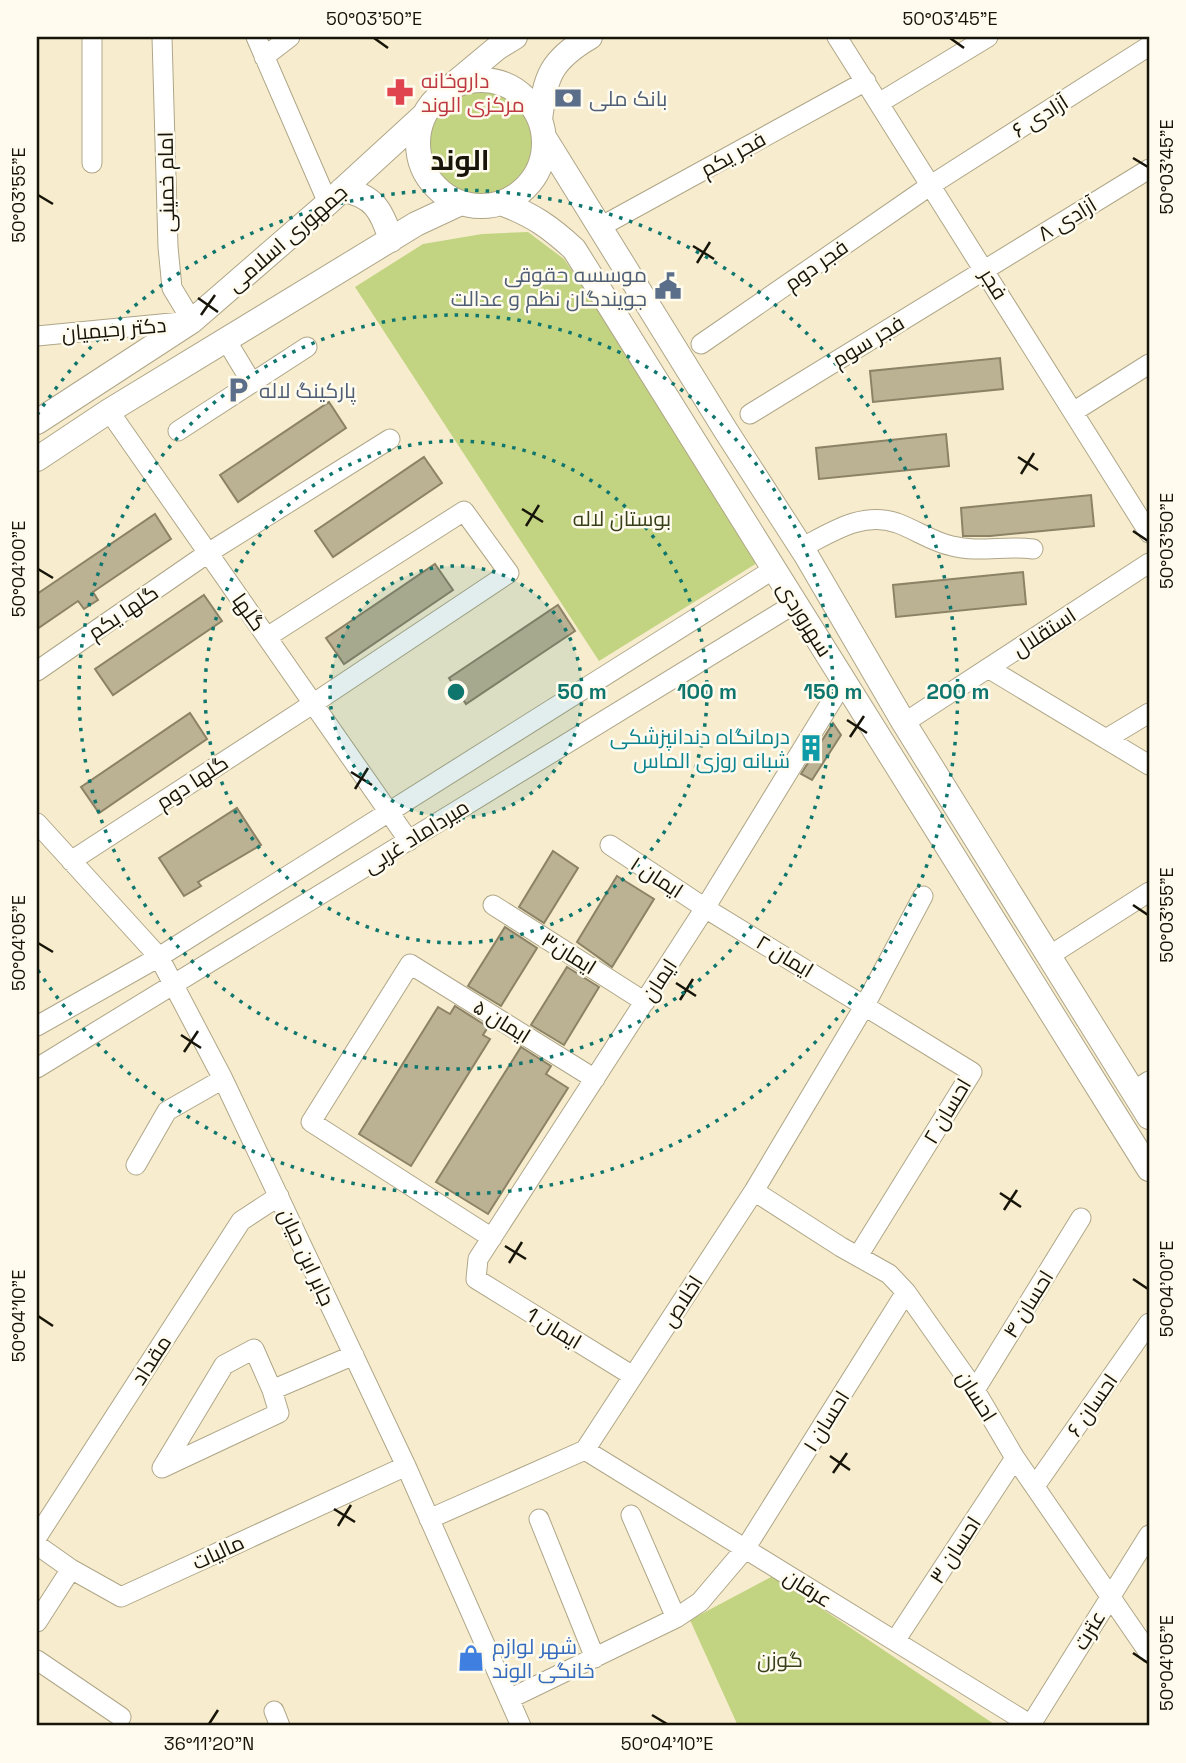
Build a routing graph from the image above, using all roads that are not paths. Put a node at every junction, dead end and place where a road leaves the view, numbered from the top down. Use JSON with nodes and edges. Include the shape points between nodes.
{"nodes":[{"id":1,"x":92,"y":37,"type":"edge"},
{"id":2,"x":162,"y":37,"type":"edge"},
{"id":3,"x":256,"y":37,"type":"edge"},
{"id":4,"x":290,"y":37,"type":"edge"},
{"id":5,"x":515,"y":37,"type":"edge"},
{"id":6,"x":590,"y":37,"type":"edge"},
{"id":7,"x":837,"y":37,"type":"edge"},
{"id":8,"x":988,"y":37,"type":"edge"},
{"id":9,"x":1149,"y":46,"type":"edge"},
{"id":10,"x":264,"y":57,"type":"junction"},
{"id":11,"x":866,"y":81,"type":"junction"},
{"id":12,"x":447,"y":90,"type":"junction"},
{"id":13,"x":879,"y":103,"type":"junction"},
{"id":14,"x":424,"y":115,"type":"junction"},
{"id":15,"x":542,"y":129,"type":"junction"},
{"id":16,"x":92,"y":163,"type":"dead end"},
{"id":17,"x":1149,"y":169,"type":"edge"},
{"id":18,"x":931,"y":185,"type":"junction"},
{"id":19,"x":335,"y":196,"type":"junction"},
{"id":20,"x":461,"y":203,"type":"junction"},
{"id":21,"x":501,"y":203,"type":"junction"},
{"id":22,"x":600,"y":227,"type":"junction"},
{"id":23,"x":391,"y":240,"type":"junction"},
{"id":24,"x":985,"y":269,"type":"junction"},
{"id":25,"x":192,"y":321,"type":"junction"},
{"id":26,"x":37,"y":336,"type":"edge"},
{"id":27,"x":226,"y":340,"type":"junction"},
{"id":28,"x":701,"y":344,"type":"dead end"},
{"id":29,"x":307,"y":347,"type":"dead end"},
{"id":30,"x":1149,"y":364,"type":"edge"},
{"id":31,"x":694,"y":380,"type":"junction"},
{"id":32,"x":252,"y":383,"type":"junction"},
{"id":33,"x":667,"y":397,"type":"junction"},
{"id":34,"x":109,"y":411,"type":"junction"},
{"id":35,"x":1073,"y":412,"type":"junction"},
{"id":36,"x":750,"y":414,"type":"dead end"},
{"id":37,"x":37,"y":422,"type":"edge"},
{"id":38,"x":178,"y":431,"type":"dead end"},
{"id":39,"x":390,"y":439,"type":"dead end"},
{"id":40,"x":37,"y":459,"type":"edge"},
{"id":41,"x":1149,"y":533,"type":"edge"},
{"id":42,"x":802,"y":548,"type":"junction"},
{"id":43,"x":1033,"y":550,"type":"dead end"},
{"id":44,"x":208,"y":553,"type":"junction"},
{"id":45,"x":1149,"y":563,"type":"edge"},
{"id":46,"x":774,"y":569,"type":"junction"},
{"id":47,"x":796,"y":603,"type":"junction"},
{"id":48,"x":267,"y":637,"type":"junction"},
{"id":49,"x":988,"y":668,"type":"junction"},
{"id":50,"x":37,"y":671,"type":"edge"},
{"id":51,"x":844,"y":681,"type":"junction"},
{"id":52,"x":314,"y":704,"type":"junction"},
{"id":53,"x":1149,"y":713,"type":"edge"},
{"id":54,"x":904,"y":723,"type":"junction"},
{"id":55,"x":1106,"y":739,"type":"junction"},
{"id":56,"x":1149,"y":765,"type":"edge"},
{"id":57,"x":390,"y":812,"type":"junction"},
{"id":58,"x":37,"y":823,"type":"edge"},
{"id":59,"x":409,"y":841,"type":"junction"},
{"id":60,"x":610,"y":845,"type":"dead end"},
{"id":61,"x":71,"y":861,"type":"junction"},
{"id":62,"x":1149,"y":892,"type":"edge"},
{"id":63,"x":923,"y":896,"type":"dead end"},
{"id":64,"x":493,"y":905,"type":"dead end"},
{"id":65,"x":705,"y":908,"type":"junction"},
{"id":66,"x":1049,"y":956,"type":"junction"},
{"id":67,"x":159,"y":957,"type":"junction"},
{"id":68,"x":174,"y":985,"type":"junction"},
{"id":69,"x":645,"y":1002,"type":"junction"},
{"id":70,"x":865,"y":1005,"type":"junction"},
{"id":71,"x":37,"y":1026,"type":"edge"},
{"id":72,"x":37,"y":1068,"type":"edge"},
{"id":73,"x":223,"y":1079,"type":"junction"},
{"id":74,"x":595,"y":1079,"type":"junction"},
{"id":75,"x":1141,"y":1086,"type":"edge"},
{"id":76,"x":1149,"y":1117,"type":"edge"},
{"id":77,"x":136,"y":1165,"type":"dead end"},
{"id":78,"x":1149,"y":1169,"type":"edge"},
{"id":79,"x":754,"y":1191,"type":"junction"},
{"id":80,"x":279,"y":1196,"type":"junction"},
{"id":81,"x":1081,"y":1218,"type":"dead end"},
{"id":82,"x":492,"y":1238,"type":"junction"},
{"id":83,"x":858,"y":1256,"type":"junction"},
{"id":84,"x":476,"y":1279,"type":"joint"},
{"id":85,"x":906,"y":1292,"type":"junction"},
{"id":86,"x":1149,"y":1323,"type":"edge"},
{"id":87,"x":354,"y":1355,"type":"junction"},
{"id":88,"x":633,"y":1376,"type":"junction"},
{"id":89,"x":272,"y":1390,"type":"junction"},
{"id":90,"x":975,"y":1390,"type":"junction"},
{"id":91,"x":585,"y":1450,"type":"junction"},
{"id":92,"x":1015,"y":1458,"type":"junction"},
{"id":93,"x":406,"y":1466,"type":"junction"},
{"id":94,"x":1035,"y":1486,"type":"junction"},
{"id":95,"x":631,"y":1516,"type":"dead end"},
{"id":96,"x":429,"y":1519,"type":"junction"},
{"id":97,"x":539,"y":1519,"type":"dead end"},
{"id":98,"x":1149,"y":1535,"type":"edge"},
{"id":99,"x":37,"y":1537,"type":"edge"},
{"id":100,"x":37,"y":1545,"type":"edge"},
{"id":101,"x":745,"y":1549,"type":"junction"},
{"id":102,"x":71,"y":1569,"type":"junction"},
{"id":103,"x":1110,"y":1597,"type":"junction"},
{"id":104,"x":676,"y":1618,"type":"junction"},
{"id":105,"x":37,"y":1622,"type":"edge"},
{"id":106,"x":895,"y":1641,"type":"junction"},
{"id":107,"x":1149,"y":1653,"type":"edge"},
{"id":108,"x":595,"y":1658,"type":"junction"},
{"id":109,"x":37,"y":1660,"type":"edge"},
{"id":110,"x":509,"y":1699,"type":"junction"},
{"id":111,"x":121,"y":1717,"type":"dead end"},
{"id":112,"x":521,"y":1726,"type":"edge"},
{"id":113,"x":1030,"y":1726,"type":"edge"}],
"edges":[{"from":1,"to":16,"type":"street"},
{"from":2,"to":25,"type":"street","name":"امام خمینی","via":[[167,247],[172,288]]},
{"from":3,"to":10,"type":"street"},
{"from":4,"to":10,"type":"street"},
{"from":5,"to":12,"type":"main road"},
{"from":6,"to":15,"type":"main road","via":[[554,65],[544,88]]},
{"from":7,"to":11,"type":"street","name":"فجر"},
{"from":8,"to":13,"type":"street"},
{"from":9,"to":18,"type":"street","name":"آزادی ۶"},
{"from":10,"to":19,"type":"street"},
{"from":11,"to":13,"type":"street","name":"فجر"},
{"from":11,"to":22,"type":"street","name":"فجر یکم"},
{"from":12,"to":14,"type":"main road"},
{"from":12,"to":15,"type":"main road","via":[[482,79],[499,82],[531,104]]},
{"from":13,"to":18,"type":"street","name":"فجر"},
{"from":14,"to":19,"type":"main road","name":"جمهوری اسلامی"},
{"from":14,"to":20,"type":"main road","via":[[419,156],[428,178],[442,193]]},
{"from":15,"to":21,"type":"main road","via":[[542,161],[532,181]]},
{"from":15,"to":22,"type":"main road","name":"سهروردی"},
{"from":17,"to":24,"type":"street","name":"آزادی ۸"},
{"from":18,"to":24,"type":"street","name":"فجر"},
{"from":18,"to":28,"type":"street","name":"فجر دوم"},
{"from":19,"to":23,"type":"main road","via":[[356,192],[370,200],[385,219]]},
{"from":19,"to":25,"type":"main road","name":"جمهوری اسلامی"},
{"from":20,"to":21,"type":"main road","via":[[482,207]]},
{"from":20,"to":23,"type":"main road","name":"جمهوری اسلامی"},
{"from":21,"to":33,"type":"main road","name":"سهروردی","via":[[530,214],[574,249]]},
{"from":22,"to":31,"type":"main road","name":"سهروردی"},
{"from":23,"to":27,"type":"main road","name":"جمهوری اسلامی"},
{"from":24,"to":35,"type":"street","name":"فجر"},
{"from":24,"to":36,"type":"street","name":"فجر سوم"},
{"from":25,"to":26,"type":"street","name":"دکتر رحیمیان"},
{"from":25,"to":37,"type":"main road","name":"جمهوری اسلامی"},
{"from":27,"to":32,"type":"street"},
{"from":27,"to":34,"type":"main road","name":"جمهوری اسلامی"},
{"from":29,"to":32,"type":"street"},
{"from":30,"to":35,"type":"street"},
{"from":31,"to":33,"type":"main road"},
{"from":31,"to":42,"type":"main road","name":"سهروردی"},
{"from":32,"to":38,"type":"street"},
{"from":33,"to":46,"type":"main road","name":"سهروردی"},
{"from":34,"to":40,"type":"main road","name":"جمهوری اسلامی"},
{"from":34,"to":44,"type":"street","name":"گلها"},
{"from":35,"to":41,"type":"street","name":"فجر"},
{"from":39,"to":44,"type":"street","name":"گلها یکم"},
{"from":42,"to":43,"type":"street","via":[[852,522],[870,519],[895,522],[950,546]]},
{"from":42,"to":54,"type":"main road","name":"سهروردی"},
{"from":44,"to":48,"type":"street","name":"گلها"},
{"from":44,"to":50,"type":"street","name":"گلها یکم"},
{"from":45,"to":49,"type":"street","name":"استقلال"},
{"from":46,"to":47,"type":"main road","name":"سهروردی"},
{"from":46,"to":57,"type":"street","name":"میرداماد غربی"},
{"from":47,"to":51,"type":"main road","name":"سهروردی"},
{"from":47,"to":59,"type":"street","name":"میرداماد غربی"},
{"from":48,"to":52,"type":"street","name":"گلها"},
{"from":48,"to":52,"type":"street","name":"گلها دوم","via":[[464,511],[509,573]]},
{"from":49,"to":54,"type":"street","name":"استقلال"},
{"from":49,"to":55,"type":"street"},
{"from":51,"to":65,"type":"street","name":"ایمان"},
{"from":51,"to":78,"type":"main road","name":"سهروردی"},
{"from":52,"to":57,"type":"street","name":"گلها"},
{"from":52,"to":61,"type":"street","name":"گلها دوم"},
{"from":53,"to":55,"type":"street"},
{"from":54,"to":66,"type":"main road","name":"سهروردی"},
{"from":55,"to":56,"type":"street"},
{"from":57,"to":59,"type":"street","name":"گلها"},
{"from":57,"to":67,"type":"street","name":"میرداماد غربی"},
{"from":58,"to":61,"type":"street","name":"جابر ابن حیان"},
{"from":59,"to":68,"type":"street","name":"میرداماد غربی"},
{"from":60,"to":65,"type":"street","name":"ایمان ۱"},
{"from":61,"to":67,"type":"street","name":"جابر ابن حیان"},
{"from":62,"to":66,"type":"street"},
{"from":63,"to":70,"type":"street","name":"اخلاص"},
{"from":64,"to":69,"type":"street","name":"ایمان۳"},
{"from":65,"to":69,"type":"street","name":"ایمان"},
{"from":65,"to":70,"type":"street","name":"ایمان ۲"},
{"from":66,"to":75,"type":"main road","name":"سهروردی"},
{"from":67,"to":68,"type":"street","name":"جابر ابن حیان"},
{"from":67,"to":71,"type":"street","name":"میرداماد غربی"},
{"from":68,"to":72,"type":"street","name":"میرداماد غربی"},
{"from":68,"to":73,"type":"street","name":"جابر ابن حیان"},
{"from":69,"to":74,"type":"street","name":"ایمان"},
{"from":70,"to":79,"type":"street","name":"اخلاص"},
{"from":70,"to":83,"type":"street","name":"احسان ۲","via":[[972,1072]]},
{"from":73,"to":77,"type":"street","via":[[166,1111]]},
{"from":73,"to":80,"type":"street","name":"جابر ابن حیان"},
{"from":74,"to":82,"type":"street","name":"ایمان"},
{"from":74,"to":82,"type":"street","name":"ایمان ۵","via":[[410,964],[311,1122]]},
{"from":75,"to":76,"type":"main road","name":"سهروردی"},
{"from":79,"to":83,"type":"street","name":"احسان"},
{"from":79,"to":88,"type":"street","name":"اخلاص"},
{"from":80,"to":87,"type":"street","name":"جابر ابن حیان"},
{"from":80,"to":99,"type":"street","name":"مقداد","via":[[241,1222]]},
{"from":81,"to":90,"type":"street","name":"احسان ۴"},
{"from":82,"to":84,"type":"street","name":"ایمان","via":[[478,1259]]},
{"from":83,"to":85,"type":"street","name":"احسان","via":[[889,1274]]},
{"from":84,"to":88,"type":"street","name":"ایمان 1"},
{"from":85,"to":90,"type":"street","name":"احسان"},
{"from":85,"to":101,"type":"street","name":"احسان ۱"},
{"from":86,"to":94,"type":"street","name":"احسان ۶"},
{"from":87,"to":89,"type":"street"},
{"from":87,"to":93,"type":"street","name":"جابر ابن حیان"},
{"from":88,"to":91,"type":"street","name":"اخلاص"},
{"from":89,"to":89,"type":"street","via":[[279,1413],[162,1468],[224,1365],[254,1349]]},
{"from":90,"to":92,"type":"street","name":"احسان"},
{"from":91,"to":96,"type":"street"},
{"from":91,"to":101,"type":"street","name":"عرفان"},
{"from":92,"to":94,"type":"street","name":"احسان"},
{"from":92,"to":106,"type":"street","name":"احسان ۳"},
{"from":93,"to":96,"type":"street","name":"جابر ابن حیان"},
{"from":93,"to":102,"type":"street","name":"مالیات","via":[[121,1597]]},
{"from":94,"to":103,"type":"street","name":"احسان"},
{"from":95,"to":104,"type":"street"},
{"from":96,"to":110,"type":"street","name":"جابر ابن حیان"},
{"from":97,"to":108,"type":"street"},
{"from":98,"to":103,"type":"street","name":"عترت"},
{"from":100,"to":102,"type":"street","name":"مالیات"},
{"from":101,"to":104,"type":"street","name":"احسان ۱","via":[[700,1601]]},
{"from":101,"to":106,"type":"street","name":"عرفان"},
{"from":102,"to":105,"type":"street"},
{"from":103,"to":107,"type":"street","name":"احسان"},
{"from":103,"to":113,"type":"street","name":"عترت"},
{"from":104,"to":108,"type":"street","name":"احسان ۱"},
{"from":106,"to":113,"type":"street","name":"عرفان"},
{"from":108,"to":110,"type":"street","name":"احسان ۱"},
{"from":109,"to":111,"type":"street"},
{"from":110,"to":112,"type":"street","name":"جابر ابن حیان"}]}
